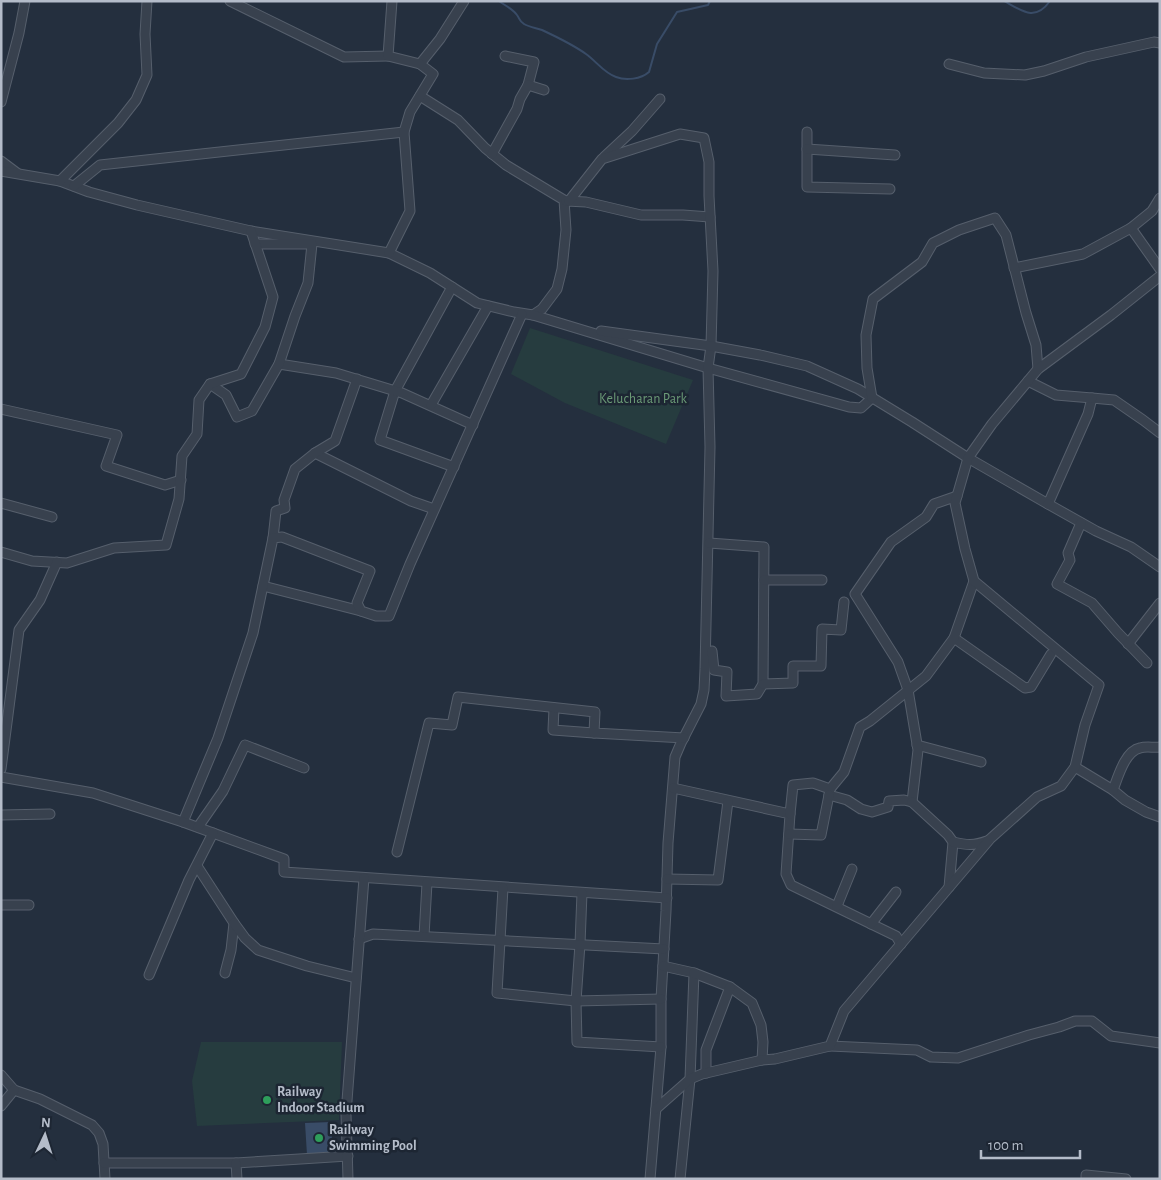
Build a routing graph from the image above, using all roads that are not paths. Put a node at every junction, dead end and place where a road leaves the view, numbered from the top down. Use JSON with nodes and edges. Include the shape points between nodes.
{"nodes":[{"id":1,"x":25,"y":1,"type":"edge"},
{"id":2,"x":147,"y":1,"type":"edge"},
{"id":3,"x":230,"y":1,"type":"edge"},
{"id":4,"x":392,"y":1,"type":"edge"},
{"id":5,"x":464,"y":1,"type":"edge"},
{"id":6,"x":1160,"y":43,"type":"edge"},
{"id":7,"x":388,"y":56,"type":"junction"},
{"id":8,"x":505,"y":56,"type":"dead end"},
{"id":9,"x":420,"y":64,"type":"junction"},
{"id":10,"x":949,"y":64,"type":"dead end"},
{"id":11,"x":528,"y":85,"type":"junction"},
{"id":12,"x":544,"y":90,"type":"dead end"},
{"id":13,"x":420,"y":96,"type":"junction"},
{"id":14,"x":660,"y":99,"type":"dead end"},
{"id":15,"x":1,"y":102,"type":"edge"},
{"id":16,"x":404,"y":132,"type":"junction"},
{"id":17,"x":806,"y":132,"type":"dead end"},
{"id":18,"x":807,"y":149,"type":"junction"},
{"id":19,"x":492,"y":154,"type":"junction"},
{"id":20,"x":894,"y":155,"type":"dead end"},
{"id":21,"x":602,"y":159,"type":"junction"},
{"id":22,"x":1,"y":161,"type":"edge"},
{"id":23,"x":1,"y":171,"type":"edge"},
{"id":24,"x":18,"y":173,"type":"junction"},
{"id":25,"x":60,"y":181,"type":"junction"},
{"id":26,"x":74,"y":186,"type":"junction"},
{"id":27,"x":890,"y":189,"type":"dead end"},
{"id":28,"x":1160,"y":198,"type":"edge"},
{"id":29,"x":566,"y":201,"type":"junction"},
{"id":30,"x":710,"y":217,"type":"junction"},
{"id":31,"x":1130,"y":228,"type":"junction"},
{"id":32,"x":251,"y":231,"type":"junction"},
{"id":33,"x":256,"y":244,"type":"junction"},
{"id":34,"x":389,"y":253,"type":"junction"},
{"id":35,"x":1014,"y":268,"type":"junction"},
{"id":36,"x":1160,"y":268,"type":"edge"},
{"id":37,"x":1160,"y":276,"type":"edge"},
{"id":38,"x":452,"y":287,"type":"junction"},
{"id":39,"x":488,"y":306,"type":"junction"},
{"id":40,"x":522,"y":314,"type":"junction"},
{"id":41,"x":533,"y":315,"type":"junction"},
{"id":42,"x":573,"y":327,"type":"junction"},
{"id":43,"x":711,"y":346,"type":"junction"},
{"id":44,"x":279,"y":364,"type":"junction"},
{"id":45,"x":708,"y":368,"type":"junction"},
{"id":46,"x":1038,"y":369,"type":"junction"},
{"id":47,"x":357,"y":379,"type":"junction"},
{"id":48,"x":1028,"y":381,"type":"junction"},
{"id":49,"x":210,"y":384,"type":"junction"},
{"id":50,"x":395,"y":391,"type":"junction"},
{"id":51,"x":872,"y":398,"type":"junction"},
{"id":52,"x":1092,"y":398,"type":"junction"},
{"id":53,"x":431,"y":405,"type":"junction"},
{"id":54,"x":1,"y":409,"type":"edge"},
{"id":55,"x":473,"y":425,"type":"junction"},
{"id":56,"x":1160,"y":433,"type":"edge"},
{"id":57,"x":315,"y":453,"type":"junction"},
{"id":58,"x":968,"y":458,"type":"junction"},
{"id":59,"x":454,"y":467,"type":"junction"},
{"id":60,"x":181,"y":480,"type":"junction"},
{"id":61,"x":958,"y":496,"type":"junction"},
{"id":62,"x":1,"y":503,"type":"edge"},
{"id":63,"x":1048,"y":504,"type":"junction"},
{"id":64,"x":434,"y":509,"type":"junction"},
{"id":65,"x":52,"y":517,"type":"dead end"},
{"id":66,"x":1081,"y":523,"type":"junction"},
{"id":67,"x":273,"y":538,"type":"junction"},
{"id":68,"x":709,"y":543,"type":"junction"},
{"id":69,"x":1,"y":552,"type":"edge"},
{"id":70,"x":57,"y":562,"type":"junction"},
{"id":71,"x":1160,"y":567,"type":"edge"},
{"id":72,"x":764,"y":580,"type":"junction"},
{"id":73,"x":822,"y":580,"type":"dead end"},
{"id":74,"x":974,"y":581,"type":"junction"},
{"id":75,"x":263,"y":586,"type":"junction"},
{"id":76,"x":844,"y":602,"type":"dead end"},
{"id":77,"x":1160,"y":603,"type":"edge"},
{"id":78,"x":360,"y":611,"type":"junction"},
{"id":79,"x":954,"y":638,"type":"junction"},
{"id":80,"x":1128,"y":644,"type":"junction"},
{"id":81,"x":712,"y":651,"type":"dead end"},
{"id":82,"x":1051,"y":654,"type":"dead end"},
{"id":83,"x":1147,"y":663,"type":"dead end"},
{"id":84,"x":763,"y":684,"type":"junction"},
{"id":85,"x":908,"y":690,"type":"junction"},
{"id":86,"x":554,"y":708,"type":"junction"},
{"id":87,"x":594,"y":733,"type":"junction"},
{"id":88,"x":684,"y":738,"type":"junction"},
{"id":89,"x":917,"y":745,"type":"junction"},
{"id":90,"x":1160,"y":747,"type":"edge"},
{"id":91,"x":981,"y":762,"type":"dead end"},
{"id":92,"x":1075,"y":767,"type":"junction"},
{"id":93,"x":304,"y":768,"type":"dead end"},
{"id":94,"x":1,"y":769,"type":"edge"},
{"id":95,"x":1,"y":777,"type":"edge"},
{"id":96,"x":673,"y":788,"type":"junction"},
{"id":97,"x":1113,"y":790,"type":"junction"},
{"id":98,"x":830,"y":792,"type":"junction"},
{"id":99,"x":728,"y":801,"type":"junction"},
{"id":100,"x":912,"y":802,"type":"junction"},
{"id":101,"x":50,"y":814,"type":"dead end"},
{"id":102,"x":790,"y":814,"type":"junction"},
{"id":103,"x":1,"y":815,"type":"edge"},
{"id":104,"x":1160,"y":817,"type":"edge"},
{"id":105,"x":183,"y":822,"type":"junction"},
{"id":106,"x":198,"y":827,"type":"junction"},
{"id":107,"x":213,"y":833,"type":"junction"},
{"id":108,"x":789,"y":834,"type":"junction"},
{"id":109,"x":988,"y":841,"type":"junction"},
{"id":110,"x":953,"y":842,"type":"junction"},
{"id":111,"x":397,"y":852,"type":"dead end"},
{"id":112,"x":196,"y":866,"type":"junction"},
{"id":113,"x":852,"y":869,"type":"dead end"},
{"id":114,"x":364,"y":878,"type":"junction"},
{"id":115,"x":667,"y":879,"type":"junction"},
{"id":116,"x":427,"y":883,"type":"junction"},
{"id":117,"x":503,"y":888,"type":"junction"},
{"id":118,"x":949,"y":888,"type":"junction"},
{"id":119,"x":896,"y":892,"type":"dead end"},
{"id":120,"x":582,"y":893,"type":"junction"},
{"id":121,"x":666,"y":898,"type":"junction"},
{"id":122,"x":1,"y":905,"type":"edge"},
{"id":123,"x":29,"y":905,"type":"dead end"},
{"id":124,"x":837,"y":906,"type":"junction"},
{"id":125,"x":234,"y":923,"type":"junction"},
{"id":126,"x":871,"y":924,"type":"junction"},
{"id":127,"x":424,"y":936,"type":"junction"},
{"id":128,"x":359,"y":939,"type":"junction"},
{"id":129,"x":500,"y":940,"type":"junction"},
{"id":130,"x":580,"y":944,"type":"junction"},
{"id":131,"x":901,"y":944,"type":"junction"},
{"id":132,"x":664,"y":949,"type":"junction"},
{"id":133,"x":663,"y":966,"type":"junction"},
{"id":134,"x":225,"y":973,"type":"dead end"},
{"id":135,"x":694,"y":973,"type":"junction"},
{"id":136,"x":149,"y":975,"type":"dead end"},
{"id":137,"x":356,"y":978,"type":"junction"},
{"id":138,"x":730,"y":986,"type":"junction"},
{"id":139,"x":661,"y":999,"type":"junction"},
{"id":140,"x":576,"y":1001,"type":"junction"},
{"id":141,"x":1160,"y":1043,"type":"edge"},
{"id":142,"x":830,"y":1046,"type":"junction"},
{"id":143,"x":661,"y":1047,"type":"junction"},
{"id":144,"x":762,"y":1060,"type":"junction"},
{"id":145,"x":706,"y":1073,"type":"junction"},
{"id":146,"x":1,"y":1074,"type":"edge"},
{"id":147,"x":690,"y":1079,"type":"junction"},
{"id":148,"x":14,"y":1090,"type":"junction"},
{"id":149,"x":1,"y":1106,"type":"edge"},
{"id":150,"x":656,"y":1109,"type":"junction"},
{"id":151,"x":348,"y":1156,"type":"junction"},
{"id":152,"x":104,"y":1163,"type":"junction"},
{"id":153,"x":236,"y":1163,"type":"junction"},
{"id":154,"x":105,"y":1179,"type":"edge"},
{"id":155,"x":236,"y":1179,"type":"edge"},
{"id":156,"x":348,"y":1179,"type":"edge"},
{"id":157,"x":650,"y":1179,"type":"edge"},
{"id":158,"x":680,"y":1179,"type":"edge"},
{"id":159,"x":1086,"y":1179,"type":"edge"},
{"id":160,"x":1126,"y":1179,"type":"edge"}],
"edges":[{"from":1,"to":15,"type":"street","via":[[20,33]]},
{"from":2,"to":25,"type":"street","via":[[147,75],[136,100],[118,123]]},
{"from":3,"to":7,"type":"street","via":[[344,57]]},
{"from":4,"to":7,"type":"street"},
{"from":5,"to":9,"type":"street"},
{"from":6,"to":10,"type":"street","via":[[1086,57],[1025,75],[984,73]]},
{"from":7,"to":9,"type":"street"},
{"from":8,"to":11,"type":"street","via":[[534,62]]},
{"from":9,"to":13,"type":"street","via":[[433,74]]},
{"from":11,"to":12,"type":"street"},
{"from":11,"to":19,"type":"street"},
{"from":13,"to":16,"type":"street","via":[[410,112]]},
{"from":13,"to":19,"type":"street","via":[[458,120]]},
{"from":14,"to":21,"type":"street"},
{"from":16,"to":26,"type":"street","via":[[100,165]]},
{"from":16,"to":34,"type":"street","via":[[410,211]]},
{"from":17,"to":18,"type":"street"},
{"from":18,"to":20,"type":"street"},
{"from":18,"to":27,"type":"street","via":[[807,187]]},
{"from":19,"to":29,"type":"street"},
{"from":21,"to":29,"type":"street"},
{"from":21,"to":30,"type":"street","via":[[680,134],[704,138],[709,162]]},
{"from":22,"to":24,"type":"street"},
{"from":23,"to":24,"type":"street"},
{"from":24,"to":25,"type":"street"},
{"from":25,"to":26,"type":"street"},
{"from":26,"to":32,"type":"street","via":[[137,205]]},
{"from":28,"to":31,"type":"street","via":[[1152,212]]},
{"from":29,"to":30,"type":"street","via":[[586,202],[641,215]]},
{"from":29,"to":41,"type":"street","via":[[566,230],[557,289],[542,309]]},
{"from":30,"to":43,"type":"street"},
{"from":31,"to":35,"type":"street","via":[[1083,254]]},
{"from":31,"to":36,"type":"street"},
{"from":32,"to":33,"type":"street"},
{"from":32,"to":34,"type":"street"},
{"from":33,"to":44,"type":"street","via":[[312,244],[308,283]]},
{"from":33,"to":49,"type":"street","via":[[273,297],[266,327],[241,374]]},
{"from":34,"to":38,"type":"street"},
{"from":35,"to":46,"type":"street","via":[[1036,344]]},
{"from":35,"to":51,"type":"street","via":[[1006,235],[995,218],[932,243],[922,262],[873,299],[866,335]]},
{"from":37,"to":46,"type":"street"},
{"from":38,"to":39,"type":"street"},
{"from":38,"to":50,"type":"street"},
{"from":39,"to":40,"type":"street"},
{"from":39,"to":53,"type":"street"},
{"from":40,"to":41,"type":"street"},
{"from":40,"to":55,"type":"street"},
{"from":41,"to":42,"type":"street"},
{"from":42,"to":43,"type":"street"},
{"from":42,"to":45,"type":"street"},
{"from":43,"to":45,"type":"street"},
{"from":43,"to":51,"type":"street","via":[[807,366]]},
{"from":44,"to":47,"type":"street"},
{"from":44,"to":49,"type":"street","via":[[252,411],[237,417],[226,395]]},
{"from":45,"to":51,"type":"street","via":[[849,407],[861,408]]},
{"from":45,"to":68,"type":"street"},
{"from":46,"to":48,"type":"street"},
{"from":47,"to":50,"type":"street"},
{"from":47,"to":57,"type":"street","via":[[335,440]]},
{"from":48,"to":52,"type":"street","via":[[1056,395]]},
{"from":48,"to":58,"type":"street"},
{"from":49,"to":60,"type":"street","via":[[199,400],[197,434],[182,456]]},
{"from":50,"to":53,"type":"street"},
{"from":50,"to":59,"type":"street","via":[[380,440]]},
{"from":51,"to":58,"type":"street"},
{"from":52,"to":56,"type":"street","via":[[1114,400]]},
{"from":52,"to":63,"type":"street"},
{"from":53,"to":55,"type":"street"},
{"from":54,"to":60,"type":"street","via":[[117,435],[106,466],[165,485]]},
{"from":55,"to":59,"type":"street"},
{"from":57,"to":64,"type":"street"},
{"from":57,"to":67,"type":"street","via":[[295,469],[284,500],[285,508],[276,511]]},
{"from":58,"to":61,"type":"street"},
{"from":58,"to":63,"type":"street"},
{"from":59,"to":64,"type":"street"},
{"from":60,"to":70,"type":"street","via":[[179,500],[166,545],[114,548]]},
{"from":61,"to":74,"type":"street","via":[[955,503]]},
{"from":61,"to":85,"type":"street","via":[[934,504],[926,517],[891,542],[855,594],[898,662]]},
{"from":62,"to":65,"type":"street"},
{"from":63,"to":66,"type":"street"},
{"from":64,"to":78,"type":"street","via":[[389,616]]},
{"from":66,"to":71,"type":"street","via":[[1131,547]]},
{"from":66,"to":80,"type":"street","via":[[1068,553],[1070,560],[1057,584],[1092,603]]},
{"from":67,"to":75,"type":"street"},
{"from":67,"to":78,"type":"street","via":[[282,537],[370,571],[357,603]]},
{"from":68,"to":72,"type":"street","via":[[764,547]]},
{"from":68,"to":88,"type":"street","via":[[704,690]]},
{"from":69,"to":70,"type":"street","via":[[32,561]]},
{"from":70,"to":94,"type":"street","via":[[40,600],[19,630]]},
{"from":72,"to":73,"type":"street"},
{"from":72,"to":84,"type":"street"},
{"from":74,"to":79,"type":"street"},
{"from":74,"to":92,"type":"street","via":[[1099,685]]},
{"from":75,"to":78,"type":"street"},
{"from":75,"to":105,"type":"street","via":[[253,632],[218,738]]},
{"from":76,"to":84,"type":"street","via":[[841,630],[822,629],[821,666],[793,666],[793,683]]},
{"from":77,"to":80,"type":"street"},
{"from":79,"to":82,"type":"street","via":[[1026,688],[1031,687]]},
{"from":79,"to":85,"type":"street","via":[[926,676]]},
{"from":80,"to":83,"type":"street"},
{"from":81,"to":84,"type":"street","via":[[714,670],[727,672],[726,696],[757,694]]},
{"from":85,"to":89,"type":"street"},
{"from":85,"to":98,"type":"street","via":[[860,727],[844,772]]},
{"from":86,"to":87,"type":"street","via":[[595,712]]},
{"from":86,"to":87,"type":"street","via":[[553,730]]},
{"from":86,"to":111,"type":"street","via":[[458,697],[452,725],[429,723]]},
{"from":87,"to":88,"type":"street"},
{"from":88,"to":96,"type":"street","via":[[676,757]]},
{"from":89,"to":91,"type":"street"},
{"from":89,"to":100,"type":"street"},
{"from":90,"to":97,"type":"street","via":[[1134,750]]},
{"from":92,"to":97,"type":"street"},
{"from":92,"to":109,"type":"street","via":[[1061,786],[1037,797]]},
{"from":93,"to":106,"type":"street","via":[[244,745],[222,791]]},
{"from":95,"to":105,"type":"street","via":[[93,793]]},
{"from":96,"to":99,"type":"street"},
{"from":96,"to":115,"type":"street"},
{"from":97,"to":104,"type":"street","via":[[1125,800]]},
{"from":98,"to":100,"type":"street","via":[[872,812],[888,807],[889,801]]},
{"from":98,"to":102,"type":"street","via":[[813,783],[793,785]]},
{"from":98,"to":108,"type":"street","via":[[821,835]]},
{"from":99,"to":102,"type":"street"},
{"from":99,"to":115,"type":"street","via":[[718,880]]},
{"from":100,"to":110,"type":"street"},
{"from":101,"to":103,"type":"street"},
{"from":102,"to":108,"type":"street"},
{"from":105,"to":106,"type":"street"},
{"from":106,"to":107,"type":"street"},
{"from":107,"to":112,"type":"street"},
{"from":107,"to":114,"type":"street","via":[[284,859],[284,872]]},
{"from":108,"to":124,"type":"street","via":[[786,874],[791,885]]},
{"from":109,"to":110,"type":"street","via":[[976,845]]},
{"from":109,"to":118,"type":"street"},
{"from":110,"to":118,"type":"street"},
{"from":112,"to":125,"type":"street"},
{"from":112,"to":136,"type":"street"},
{"from":113,"to":124,"type":"street"},
{"from":114,"to":116,"type":"street"},
{"from":114,"to":128,"type":"street"},
{"from":115,"to":121,"type":"street"},
{"from":116,"to":117,"type":"street"},
{"from":116,"to":127,"type":"street"},
{"from":117,"to":120,"type":"street"},
{"from":117,"to":129,"type":"street"},
{"from":118,"to":131,"type":"street"},
{"from":119,"to":126,"type":"street"},
{"from":120,"to":121,"type":"street"},
{"from":120,"to":130,"type":"street"},
{"from":121,"to":132,"type":"street"},
{"from":122,"to":123,"type":"street"},
{"from":124,"to":126,"type":"street"},
{"from":125,"to":134,"type":"street"},
{"from":125,"to":137,"type":"street","via":[[258,950]]},
{"from":126,"to":131,"type":"street","via":[[896,936]]},
{"from":127,"to":128,"type":"street","via":[[373,934]]},
{"from":127,"to":129,"type":"street"},
{"from":128,"to":137,"type":"street"},
{"from":129,"to":130,"type":"street"},
{"from":129,"to":140,"type":"street","via":[[497,993]]},
{"from":130,"to":132,"type":"street"},
{"from":130,"to":140,"type":"street"},
{"from":131,"to":142,"type":"street","via":[[844,1011]]},
{"from":132,"to":133,"type":"street"},
{"from":133,"to":135,"type":"street"},
{"from":133,"to":139,"type":"street"},
{"from":135,"to":138,"type":"street"},
{"from":135,"to":147,"type":"street"},
{"from":137,"to":151,"type":"street","via":[[346,1114]]},
{"from":138,"to":144,"type":"street","via":[[752,1003],[761,1025]]},
{"from":138,"to":145,"type":"street","via":[[706,1050]]},
{"from":139,"to":140,"type":"street"},
{"from":139,"to":143,"type":"street"},
{"from":140,"to":143,"type":"street","via":[[578,1042]]},
{"from":141,"to":142,"type":"street","via":[[1110,1036],[1092,1022],[1075,1021],[958,1058],[931,1057],[917,1050]]},
{"from":142,"to":144,"type":"street"},
{"from":143,"to":150,"type":"street"},
{"from":144,"to":145,"type":"street"},
{"from":145,"to":147,"type":"street"},
{"from":146,"to":148,"type":"street"},
{"from":147,"to":150,"type":"street"},
{"from":147,"to":158,"type":"street"},
{"from":148,"to":149,"type":"street"},
{"from":148,"to":152,"type":"street","via":[[92,1124],[103,1144]]},
{"from":150,"to":157,"type":"street"},
{"from":151,"to":153,"type":"street"},
{"from":151,"to":156,"type":"street"},
{"from":152,"to":153,"type":"street"},
{"from":152,"to":154,"type":"street"},
{"from":153,"to":155,"type":"street"},
{"from":159,"to":160,"type":"street","via":[[1086,1175]]}]}
